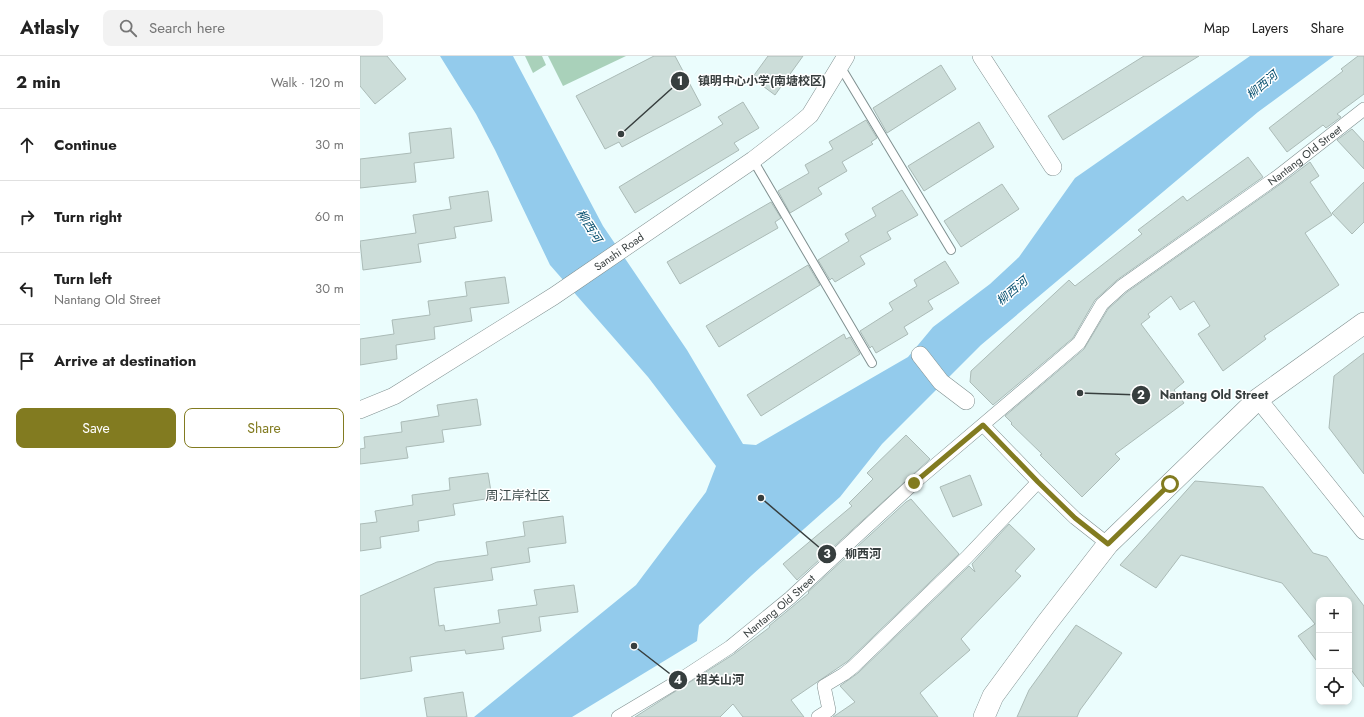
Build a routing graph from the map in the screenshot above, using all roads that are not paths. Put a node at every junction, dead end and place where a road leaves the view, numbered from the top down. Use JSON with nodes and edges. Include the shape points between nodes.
{"nodes":[{"id":1,"x":981,"y":56,"type":"edge"},
{"id":2,"x":843,"y":61,"type":"edge"},
{"id":3,"x":1364,"y":109,"type":"edge"},
{"id":4,"x":753,"y":160,"type":"junction"},
{"id":5,"x":1053,"y":167,"type":"dead end"},
{"id":6,"x":951,"y":250,"type":"dead end"},
{"id":7,"x":1364,"y":323,"type":"edge"},
{"id":8,"x":920,"y":355,"type":"dead end"},
{"id":9,"x":872,"y":363,"type":"dead end"},
{"id":10,"x":1258,"y":399,"type":"junction"},
{"id":11,"x":966,"y":401,"type":"dead end"},
{"id":12,"x":360,"y":410,"type":"edge"},
{"id":13,"x":983,"y":425,"type":"junction"},
{"id":14,"x":1038,"y":482,"type":"junction"},
{"id":15,"x":1364,"y":531,"type":"edge"},
{"id":16,"x":1108,"y":544,"type":"junction"},
{"id":17,"x":618,"y":717,"type":"edge"},
{"id":18,"x":818,"y":717,"type":"edge"},
{"id":19,"x":984,"y":717,"type":"edge"}],
"edges":[{"from":1,"to":5,"type":"street"},
{"from":2,"to":4,"type":"street","name":"Sanshi Road","via":[[810,115]]},
{"from":2,"to":6,"type":"lane"},
{"from":3,"to":13,"type":"street","name":"Nantang Old Street","via":[[1276,177],[1122,286],[1102,304],[1080,343]]},
{"from":4,"to":9,"type":"lane"},
{"from":4,"to":12,"type":"street","name":"Sanshi Road","via":[[554,296],[394,396]]},
{"from":7,"to":10,"type":"street"},
{"from":8,"to":11,"type":"street","via":[[941,382]]},
{"from":10,"to":15,"type":"street"},
{"from":10,"to":16,"type":"street"},
{"from":13,"to":14,"type":"street"},
{"from":13,"to":17,"type":"street","name":"Nantang Old Street","via":[[914,483],[790,598],[730,647]]},
{"from":14,"to":16,"type":"street","via":[[1075,518]]},
{"from":14,"to":18,"type":"street","via":[[970,554],[853,667],[824,686],[829,710]]},
{"from":16,"to":19,"type":"street","via":[[993,696]]}]}
